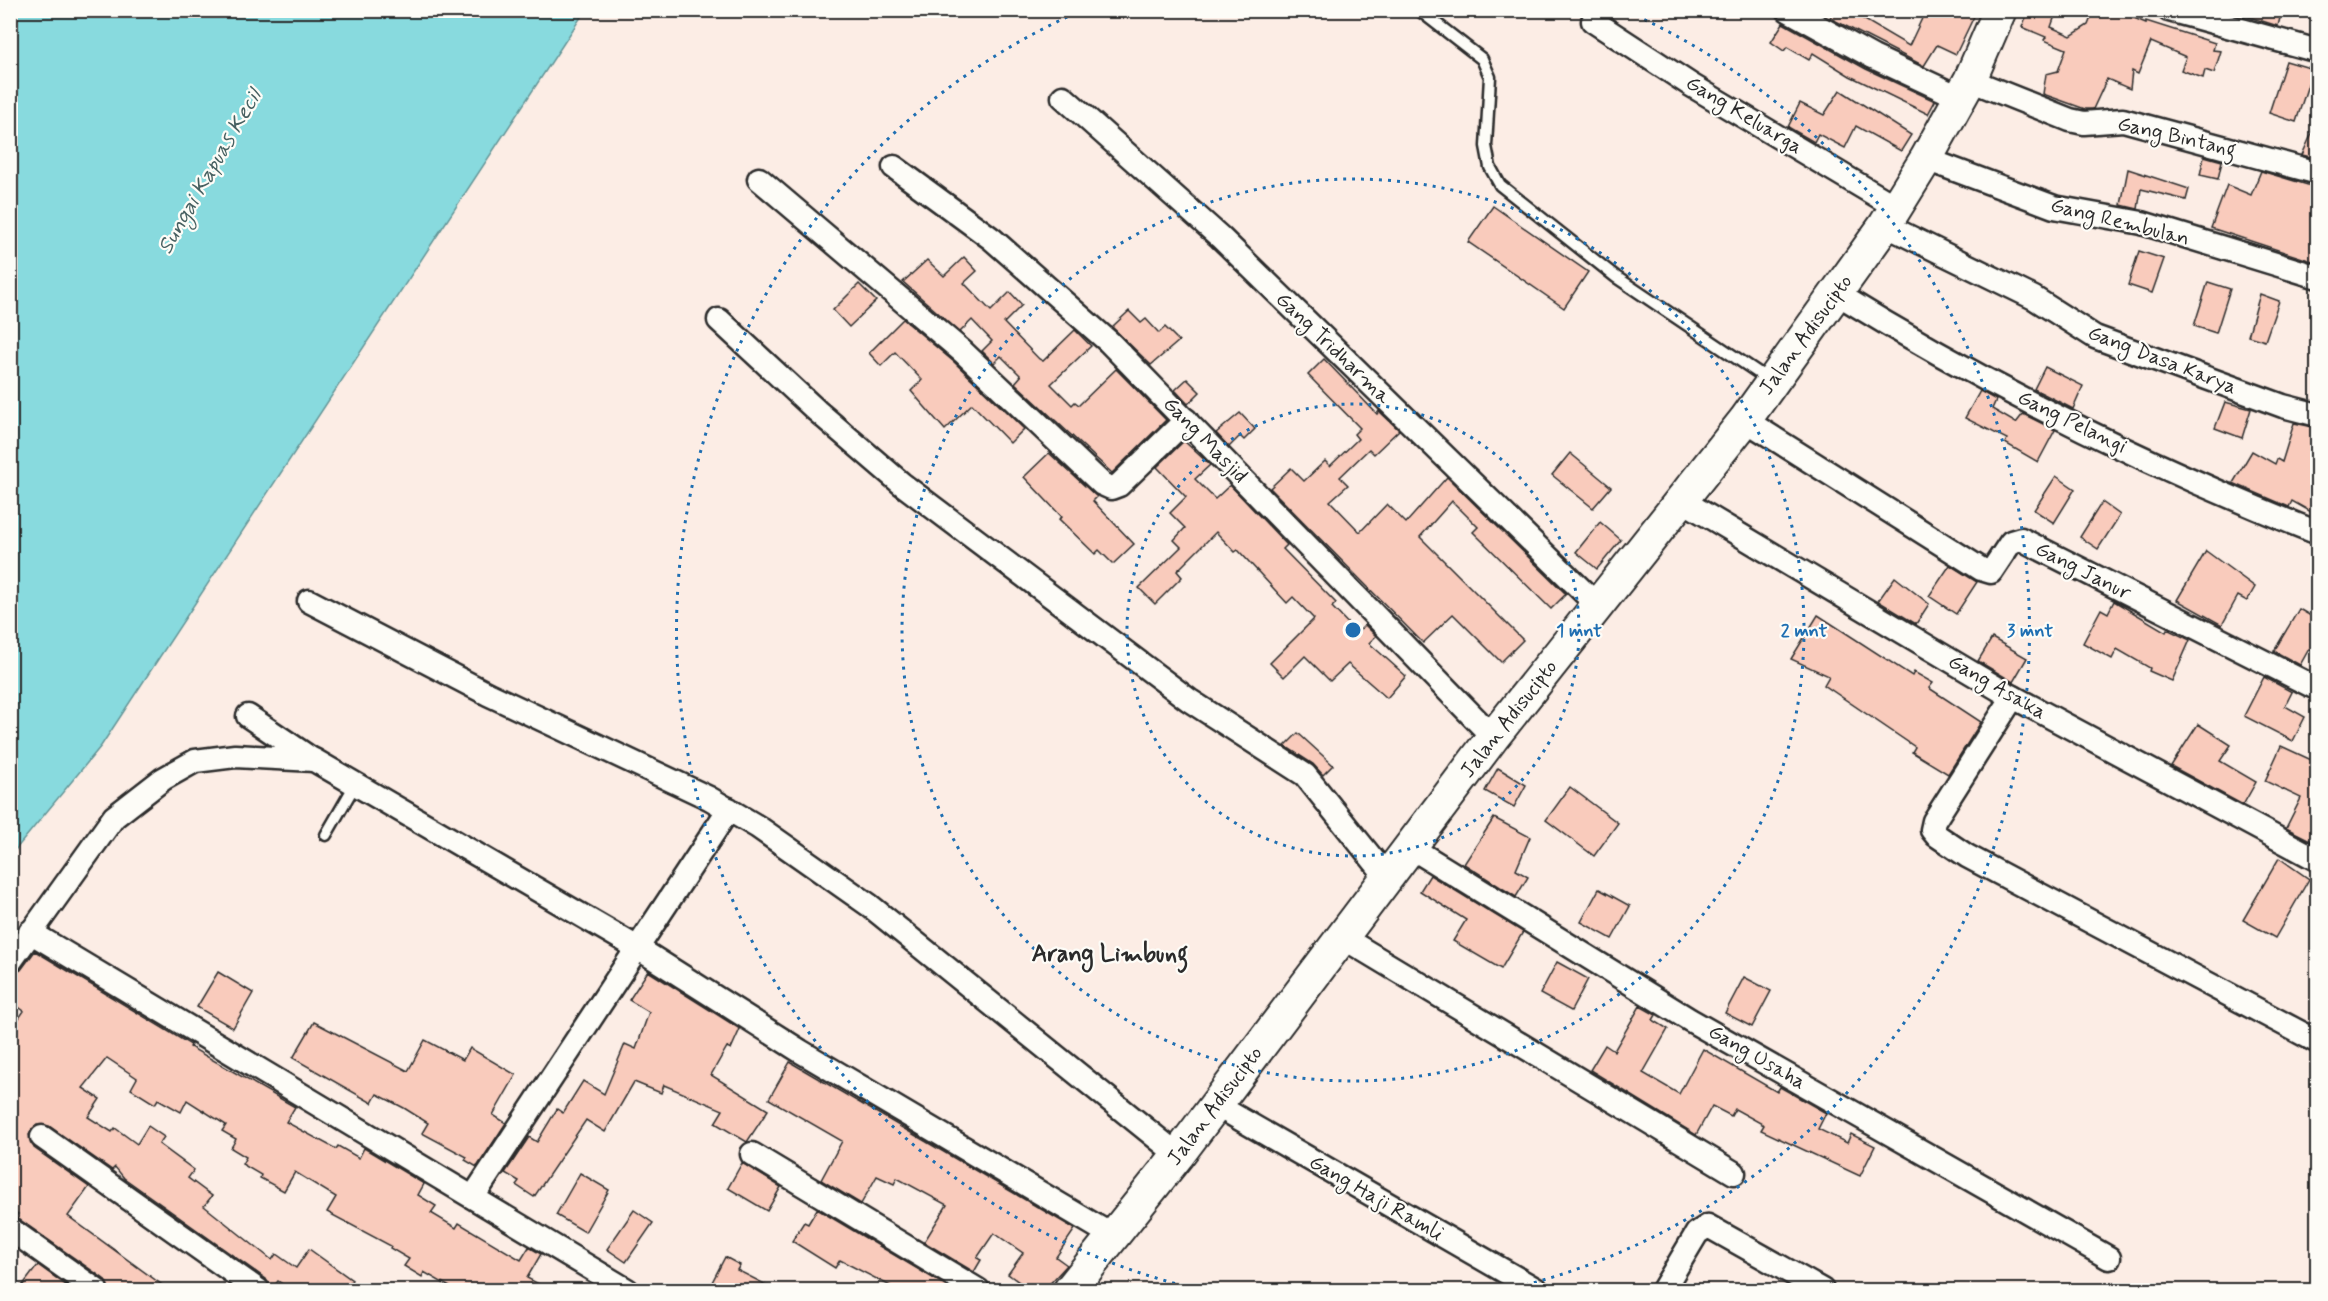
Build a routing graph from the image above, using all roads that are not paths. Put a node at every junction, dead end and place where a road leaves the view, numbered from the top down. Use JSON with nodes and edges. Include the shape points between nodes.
{"nodes":[{"id":1,"x":1419,"y":10,"type":"edge"},
{"id":2,"x":1788,"y":10,"type":"edge"},
{"id":3,"x":2000,"y":10,"type":"edge"},
{"id":4,"x":2169,"y":10,"type":"edge"},
{"id":5,"x":1593,"y":21,"type":"dead end"},
{"id":6,"x":2318,"y":51,"type":"edge"},
{"id":7,"x":1966,"y":89,"type":"junction"},
{"id":8,"x":1063,"y":97,"type":"dead end"},
{"id":9,"x":1926,"y":159,"type":"junction"},
{"id":10,"x":894,"y":167,"type":"dead end"},
{"id":11,"x":2318,"y":173,"type":"edge"},
{"id":12,"x":759,"y":179,"type":"dead end"},
{"id":13,"x":1890,"y":216,"type":"junction"},
{"id":14,"x":2318,"y":277,"type":"edge"},
{"id":15,"x":1836,"y":293,"type":"junction"},
{"id":16,"x":719,"y":320,"type":"dead end"},
{"id":17,"x":1772,"y":382,"type":"junction"},
{"id":18,"x":2318,"y":415,"type":"edge"},
{"id":19,"x":1186,"y":420,"type":"junction"},
{"id":20,"x":1745,"y":420,"type":"junction"},
{"id":21,"x":1683,"y":501,"type":"junction"},
{"id":22,"x":2318,"y":533,"type":"edge"},
{"id":23,"x":309,"y":602,"type":"dead end"},
{"id":24,"x":1597,"y":605,"type":"junction"},
{"id":25,"x":2318,"y":689,"type":"edge"},
{"id":26,"x":2013,"y":697,"type":"junction"},
{"id":27,"x":248,"y":716,"type":"dead end"},
{"id":28,"x":1493,"y":737,"type":"junction"},
{"id":29,"x":314,"y":760,"type":"junction"},
{"id":30,"x":356,"y":783,"type":"junction"},
{"id":31,"x":729,"y":809,"type":"junction"},
{"id":32,"x":326,"y":835,"type":"dead end"},
{"id":33,"x":1410,"y":848,"type":"junction"},
{"id":34,"x":2318,"y":860,"type":"edge"},
{"id":35,"x":1387,"y":877,"type":"junction"},
{"id":36,"x":30,"y":932,"type":"junction"},
{"id":37,"x":1342,"y":937,"type":"junction"},
{"id":38,"x":636,"y":947,"type":"junction"},
{"id":39,"x":10,"y":962,"type":"edge"},
{"id":40,"x":2318,"y":1042,"type":"edge"},
{"id":41,"x":1216,"y":1105,"type":"junction"},
{"id":42,"x":42,"y":1137,"type":"dead end"},
{"id":43,"x":752,"y":1155,"type":"dead end"},
{"id":44,"x":1178,"y":1155,"type":"junction"},
{"id":45,"x":1734,"y":1173,"type":"dead end"},
{"id":46,"x":473,"y":1197,"type":"junction"},
{"id":47,"x":10,"y":1229,"type":"edge"},
{"id":48,"x":1113,"y":1236,"type":"junction"},
{"id":49,"x":2109,"y":1257,"type":"dead end"},
{"id":50,"x":615,"y":1288,"type":"edge"},
{"id":51,"x":96,"y":1290,"type":"edge"},
{"id":52,"x":258,"y":1290,"type":"edge"},
{"id":53,"x":978,"y":1290,"type":"edge"},
{"id":54,"x":1070,"y":1290,"type":"edge"},
{"id":55,"x":1537,"y":1290,"type":"edge"},
{"id":56,"x":1663,"y":1290,"type":"edge"},
{"id":57,"x":1822,"y":1290,"type":"edge"}],
"edges":[{"from":1,"to":17,"type":"lane","via":[[1482,59],[1490,77],[1486,146],[1490,167],[1500,184],[1616,277]]},
{"from":2,"to":7,"type":"street","name":"Gang Bintang","via":[[1873,57]]},
{"from":3,"to":7,"type":"main road","name":"Jalan Adisucipto"},
{"from":4,"to":6,"type":"street"},
{"from":5,"to":13,"type":"street","name":"Gang Keluarga"},
{"from":7,"to":9,"type":"main road","name":"Jalan Adisucipto"},
{"from":7,"to":11,"type":"street","name":"Gang Bintang","via":[[2084,123],[2123,120]]},
{"from":8,"to":24,"type":"street","name":"Gang Tridharma","via":[[1220,237]]},
{"from":9,"to":13,"type":"main road","name":"Jalan Adisucipto"},
{"from":9,"to":14,"type":"street","name":"Gang Rembulan","via":[[2054,207],[2142,223]]},
{"from":10,"to":19,"type":"street","name":"Gang Masjid","via":[[1036,276]]},
{"from":12,"to":19,"type":"street","via":[[963,352],[1102,484],[1111,488],[1119,485]]},
{"from":13,"to":15,"type":"main road","name":"Jalan Adisucipto"},
{"from":13,"to":18,"type":"street","name":"Gang Dasa Karya","via":[[2095,337],[2283,406]]},
{"from":15,"to":17,"type":"main road","name":"Jalan Adisucipto"},
{"from":15,"to":22,"type":"street","name":"Gang Pelangi","via":[[2040,407]]},
{"from":16,"to":35,"type":"street","via":[[902,484],[1189,700],[1305,776]]},
{"from":17,"to":20,"type":"main road","name":"Jalan Adisucipto"},
{"from":19,"to":28,"type":"street","name":"Gang Masjid"},
{"from":20,"to":21,"type":"main road","name":"Jalan Adisucipto"},
{"from":20,"to":25,"type":"street","name":"Gang Janur","via":[[1981,569],[1991,572],[2011,542],[2021,539]]},
{"from":21,"to":24,"type":"main road","name":"Jalan Adisucipto"},
{"from":21,"to":26,"type":"street","name":"Gang Asaka"},
{"from":23,"to":31,"type":"street","via":[[488,694]]},
{"from":24,"to":28,"type":"main road","name":"Jalan Adisucipto"},
{"from":26,"to":34,"type":"street","name":"Gang Asaka"},
{"from":26,"to":40,"type":"street","via":[[1934,821],[1932,830],[1936,836]]},
{"from":27,"to":29,"type":"street"},
{"from":28,"to":33,"type":"main road","name":"Jalan Adisucipto"},
{"from":29,"to":30,"type":"street"},
{"from":29,"to":36,"type":"street","via":[[235,756],[195,761],[163,779],[114,816]]},
{"from":30,"to":32,"type":"lane"},
{"from":30,"to":38,"type":"street"},
{"from":31,"to":38,"type":"street"},
{"from":31,"to":44,"type":"street","via":[[869,905]]},
{"from":33,"to":35,"type":"main road","name":"Jalan Adisucipto"},
{"from":33,"to":49,"type":"street","name":"Gang Usaha","via":[[1690,1020]]},
{"from":35,"to":37,"type":"main road","name":"Jalan Adisucipto"},
{"from":36,"to":39,"type":"street"},
{"from":36,"to":46,"type":"street"},
{"from":37,"to":41,"type":"main road","name":"Jalan Adisucipto"},
{"from":37,"to":45,"type":"street"},
{"from":38,"to":46,"type":"street"},
{"from":38,"to":48,"type":"street","via":[[800,1051]]},
{"from":41,"to":44,"type":"main road","name":"Jalan Adisucipto"},
{"from":41,"to":55,"type":"street","name":"Gang Haji Ramli"},
{"from":42,"to":52,"type":"street"},
{"from":43,"to":53,"type":"street"},
{"from":44,"to":48,"type":"main road","name":"Jalan Adisucipto"},
{"from":46,"to":50,"type":"street"},
{"from":47,"to":51,"type":"street"},
{"from":48,"to":54,"type":"main road","name":"Jalan Adisucipto"},
{"from":56,"to":57,"type":"street","via":[[1697,1233],[1708,1226]]}]}
